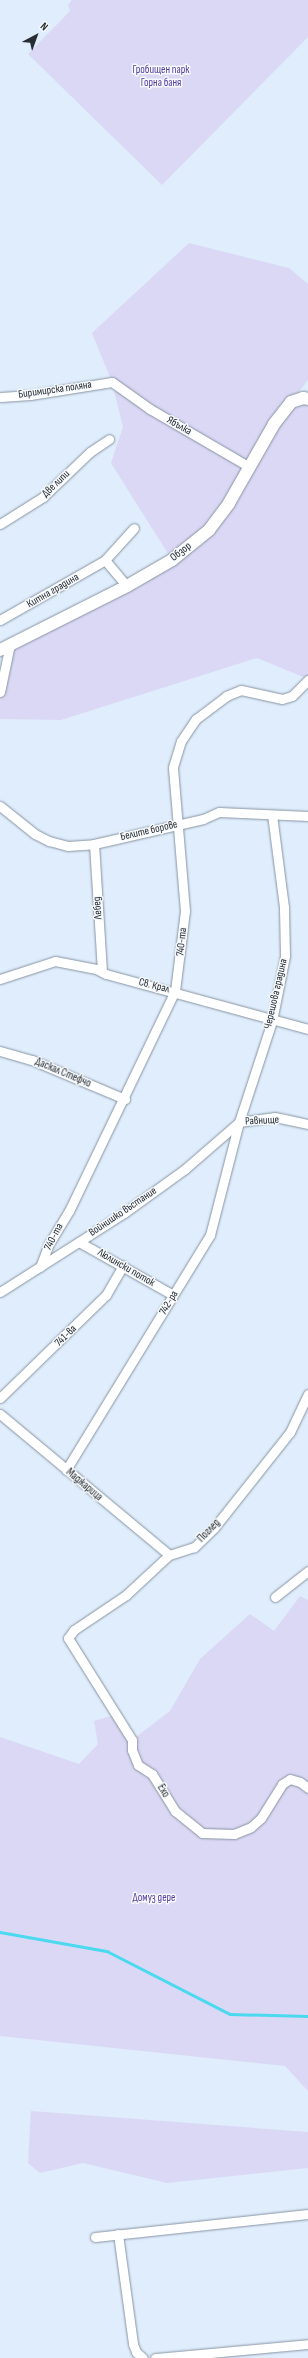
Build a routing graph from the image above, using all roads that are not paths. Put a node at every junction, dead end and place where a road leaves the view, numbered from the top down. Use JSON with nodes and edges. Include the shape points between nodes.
{"nodes":[{"id":1,"x":112,"y":382,"type":"joint"},
{"id":2,"x":0,"y":396,"type":"edge"},
{"id":3,"x":308,"y":399,"type":"edge"},
{"id":4,"x":109,"y":439,"type":"dead end"},
{"id":5,"x":248,"y":466,"type":"junction"},
{"id":6,"x":0,"y":524,"type":"edge"},
{"id":7,"x":134,"y":528,"type":"dead end"},
{"id":8,"x":105,"y":560,"type":"junction"},
{"id":9,"x":126,"y":586,"type":"junction"},
{"id":10,"x":0,"y":620,"type":"edge"},
{"id":11,"x":5,"y":647,"type":"edge"},
{"id":12,"x":308,"y":680,"type":"edge"},
{"id":13,"x":0,"y":692,"type":"edge"},
{"id":14,"x":0,"y":806,"type":"edge"},
{"id":15,"x":272,"y":815,"type":"junction"},
{"id":16,"x":308,"y":816,"type":"edge"},
{"id":17,"x":177,"y":824,"type":"junction"},
{"id":18,"x":94,"y":844,"type":"junction"},
{"id":19,"x":102,"y":972,"type":"junction"},
{"id":20,"x":0,"y":979,"type":"edge"},
{"id":21,"x":175,"y":992,"type":"junction"},
{"id":22,"x":272,"y":1021,"type":"junction"},
{"id":23,"x":308,"y":1030,"type":"edge"},
{"id":24,"x":0,"y":1051,"type":"edge"},
{"id":25,"x":125,"y":1098,"type":"junction"},
{"id":26,"x":240,"y":1122,"type":"junction"},
{"id":27,"x":308,"y":1124,"type":"edge"},
{"id":28,"x":78,"y":1242,"type":"junction"},
{"id":29,"x":123,"y":1266,"type":"junction"},
{"id":30,"x":40,"y":1267,"type":"junction"},
{"id":31,"x":0,"y":1292,"type":"edge"},
{"id":32,"x":173,"y":1295,"type":"junction"},
{"id":33,"x":308,"y":1394,"type":"edge"},
{"id":34,"x":0,"y":1398,"type":"edge"},
{"id":35,"x":0,"y":1414,"type":"edge"},
{"id":36,"x":66,"y":1470,"type":"junction"},
{"id":37,"x":169,"y":1555,"type":"junction"},
{"id":38,"x":308,"y":1571,"type":"edge"},
{"id":39,"x":275,"y":1598,"type":"dead end"},
{"id":40,"x":74,"y":1630,"type":"joint"},
{"id":41,"x":308,"y":1788,"type":"edge"},
{"id":42,"x":308,"y":2214,"type":"edge"},
{"id":43,"x":118,"y":2234,"type":"junction"},
{"id":44,"x":95,"y":2237,"type":"dead end"},
{"id":45,"x":308,"y":2344,"type":"edge"},
{"id":46,"x":142,"y":2358,"type":"edge"},
{"id":47,"x":155,"y":2358,"type":"edge"}],
"edges":[{"from":1,"to":2,"type":"street","name":"Биримирска поляна","via":[[30,395]]},
{"from":1,"to":5,"type":"street","name":"Ябълка","via":[[150,409]]},
{"from":3,"to":5,"type":"street","name":"Обзор","via":[[291,402]]},
{"from":4,"to":6,"type":"street","name":"Две липи","via":[[90,452],[43,498]]},
{"from":5,"to":9,"type":"street","name":"Обзор","via":[[229,503],[209,530],[172,560]]},
{"from":7,"to":8,"type":"street","name":"Китна градина"},
{"from":8,"to":9,"type":"street"},
{"from":8,"to":10,"type":"street","name":"Китна градина"},
{"from":9,"to":11,"type":"street","name":"Обзор"},
{"from":11,"to":13,"type":"street"},
{"from":12,"to":17,"type":"street","name":"740-та","via":[[292,696],[282,699],[241,690],[226,696],[196,719],[181,741],[174,767]]},
{"from":14,"to":18,"type":"street","name":"Белите борове","via":[[35,834],[49,841],[68,846]]},
{"from":15,"to":16,"type":"street","name":"Белите борове"},
{"from":15,"to":17,"type":"street","name":"Белите борове","via":[[220,812],[203,819]]},
{"from":15,"to":22,"type":"street","name":"Черешова градина","via":[[284,907],[285,956]]},
{"from":17,"to":18,"type":"street","name":"Белите борове"},
{"from":17,"to":21,"type":"street","name":"740-та","via":[[184,911]]},
{"from":18,"to":19,"type":"street","name":"Лебед"},
{"from":19,"to":20,"type":"street","name":"Св. Крал","via":[[55,961]]},
{"from":19,"to":21,"type":"street","name":"Св. Крал"},
{"from":21,"to":22,"type":"street","name":"Св. Крал"},
{"from":21,"to":25,"type":"street","name":"740-та"},
{"from":22,"to":23,"type":"street","name":"Св. Крал"},
{"from":22,"to":26,"type":"street","name":"Черешова градина"},
{"from":24,"to":25,"type":"street","name":"Даскал Стефчо","via":[[32,1060]]},
{"from":25,"to":30,"type":"street","name":"740-та","via":[[69,1211],[49,1244]]},
{"from":26,"to":27,"type":"street","name":"Равнище","via":[[275,1118]]},
{"from":26,"to":28,"type":"street","name":"Войнишко въстание","via":[[185,1170]]},
{"from":26,"to":32,"type":"street","name":"742-ра","via":[[210,1235]]},
{"from":28,"to":29,"type":"street","name":"Люлински поток"},
{"from":28,"to":30,"type":"street","name":"Войнишко въстание"},
{"from":29,"to":32,"type":"street","name":"Люлински поток"},
{"from":29,"to":34,"type":"street","name":"741-ва","via":[[106,1295]]},
{"from":30,"to":31,"type":"street","name":"Войнишко въстание"},
{"from":32,"to":36,"type":"street","name":"742-ра"},
{"from":33,"to":37,"type":"street","name":"Поглед","via":[[290,1432],[214,1528],[194,1547]]},
{"from":35,"to":36,"type":"street","name":"Маджарица"},
{"from":36,"to":37,"type":"street","name":"Маджарица"},
{"from":37,"to":40,"type":"street","name":"Поглед","via":[[126,1594]]},
{"from":38,"to":39,"type":"street"},
{"from":40,"to":41,"type":"street","name":"Ехо","via":[[68,1638],[132,1740],[132,1750],[138,1765],[152,1774],[176,1812],[202,1833],[234,1834],[251,1827],[261,1818],[282,1784],[290,1779]]},
{"from":42,"to":43,"type":"street"},
{"from":43,"to":44,"type":"street"},
{"from":43,"to":46,"type":"street","via":[[133,2344]]},
{"from":45,"to":47,"type":"street"}]}
